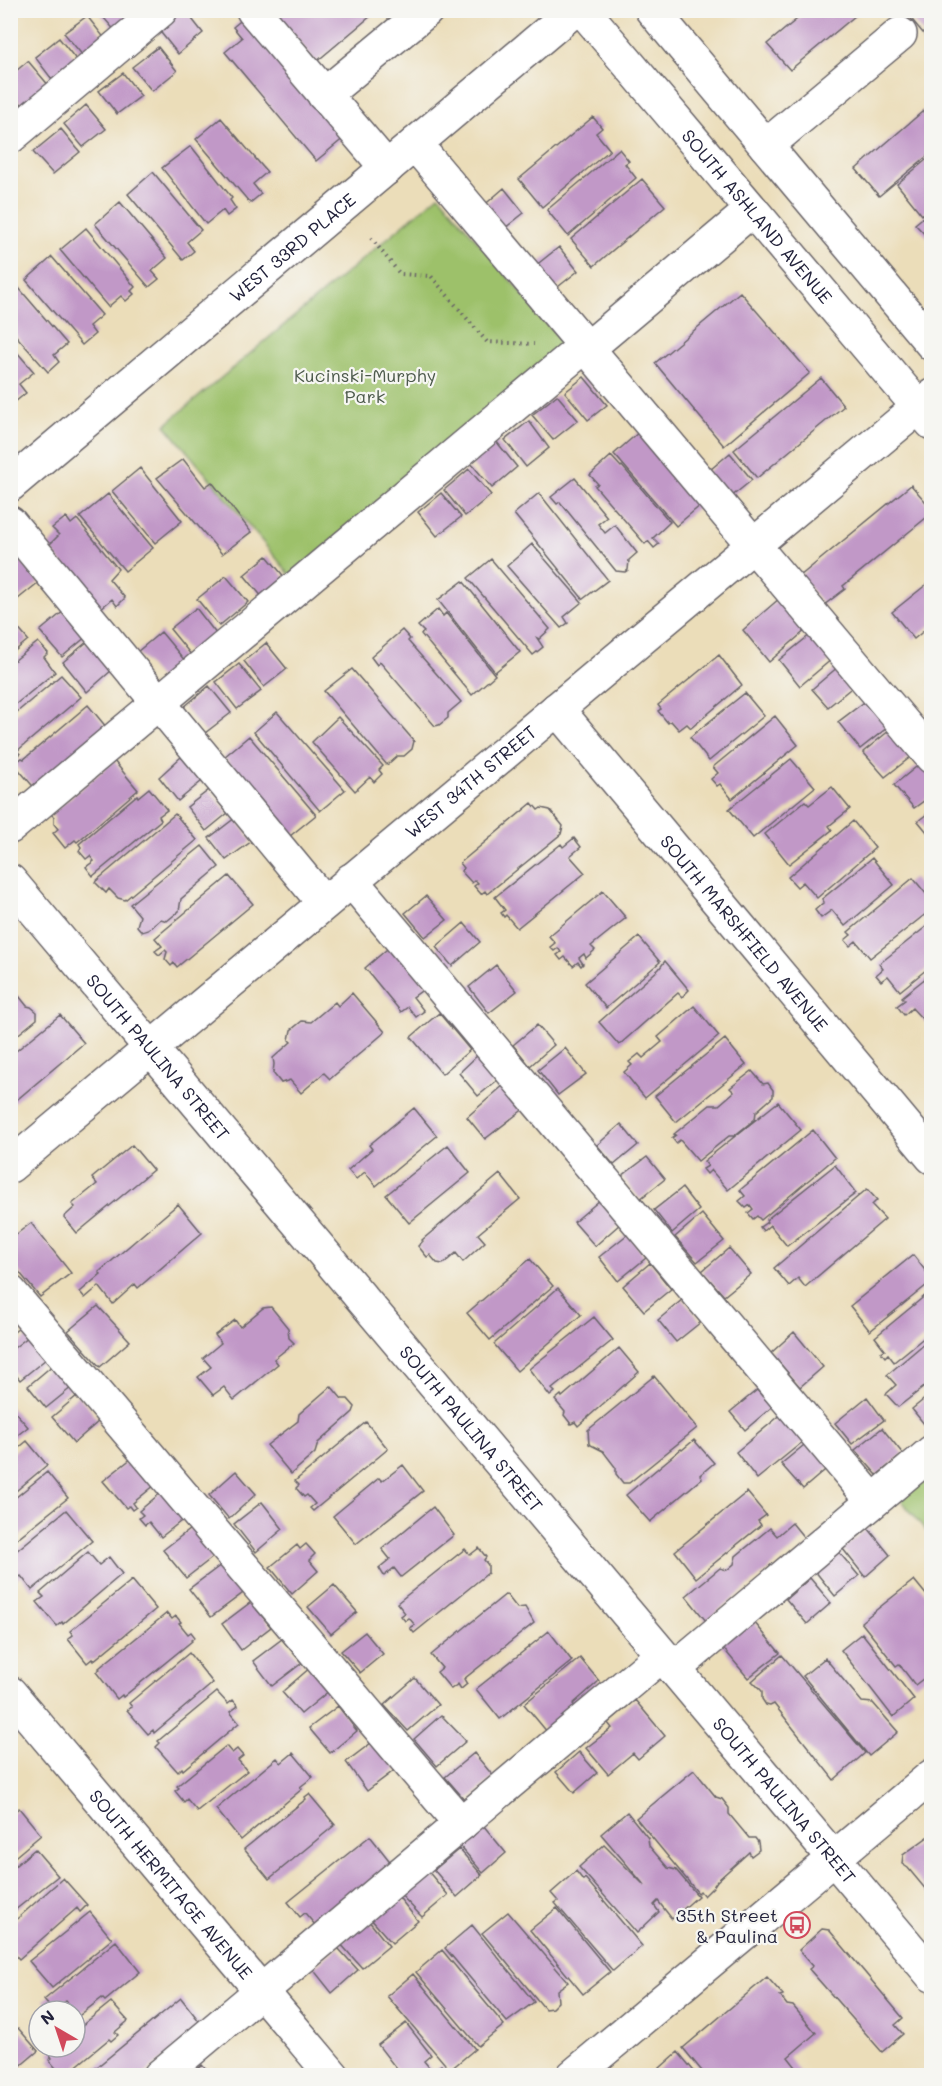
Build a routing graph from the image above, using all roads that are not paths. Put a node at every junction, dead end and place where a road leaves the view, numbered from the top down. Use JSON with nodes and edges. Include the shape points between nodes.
{"nodes":[{"id":1,"x":161,"y":10,"type":"edge"},
{"id":2,"x":253,"y":10,"type":"edge"},
{"id":3,"x":427,"y":10,"type":"edge"},
{"id":4,"x":573,"y":10,"type":"edge"},
{"id":5,"x":583,"y":10,"type":"edge"},
{"id":6,"x":652,"y":10,"type":"edge"},
{"id":7,"x":900,"y":34,"type":"dead end"},
{"id":8,"x":324,"y":95,"type":"junction"},
{"id":9,"x":10,"y":137,"type":"edge"},
{"id":10,"x":415,"y":144,"type":"junction"},
{"id":11,"x":766,"y":146,"type":"junction"},
{"id":12,"x":387,"y":168,"type":"junction"},
{"id":13,"x":752,"y":210,"type":"junction"},
{"id":14,"x":593,"y":342,"type":"junction"},
{"id":15,"x":932,"y":344,"type":"edge"},
{"id":16,"x":927,"y":409,"type":"edge"},
{"id":17,"x":10,"y":485,"type":"edge"},
{"id":18,"x":10,"y":524,"type":"edge"},
{"id":19,"x":753,"y":545,"type":"junction"},
{"id":20,"x":159,"y":702,"type":"junction"},
{"id":21,"x":557,"y":709,"type":"junction"},
{"id":22,"x":932,"y":757,"type":"edge"},
{"id":23,"x":10,"y":827,"type":"edge"},
{"id":24,"x":351,"y":880,"type":"junction"},
{"id":25,"x":10,"y":881,"type":"edge"},
{"id":26,"x":324,"y":903,"type":"junction"},
{"id":27,"x":151,"y":1048,"type":"junction"},
{"id":28,"x":932,"y":1157,"type":"edge"},
{"id":29,"x":10,"y":1166,"type":"edge"},
{"id":30,"x":10,"y":1292,"type":"edge"},
{"id":31,"x":932,"y":1452,"type":"edge"},
{"id":32,"x":873,"y":1501,"type":"junction"},
{"id":33,"x":668,"y":1662,"type":"junction"},
{"id":34,"x":10,"y":1693,"type":"edge"},
{"id":35,"x":932,"y":1776,"type":"edge"},
{"id":36,"x":461,"y":1824,"type":"junction"},
{"id":37,"x":833,"y":1859,"type":"junction"},
{"id":38,"x":932,"y":1975,"type":"edge"},
{"id":39,"x":261,"y":1990,"type":"junction"},
{"id":40,"x":160,"y":2076,"type":"edge"},
{"id":41,"x":333,"y":2076,"type":"edge"},
{"id":42,"x":573,"y":2076,"type":"edge"}],
"edges":[{"from":1,"to":9,"type":"street"},
{"from":2,"to":8,"type":"street"},
{"from":3,"to":8,"type":"street"},
{"from":4,"to":10,"type":"street","name":"WEST 33RD PLACE"},
{"from":5,"to":13,"type":"street","name":"SOUTH ASHLAND AVENUE"},
{"from":6,"to":11,"type":"street"},
{"from":7,"to":11,"type":"street"},
{"from":8,"to":12,"type":"street"},
{"from":10,"to":12,"type":"street","name":"WEST 33RD PLACE"},
{"from":10,"to":14,"type":"street"},
{"from":11,"to":15,"type":"street"},
{"from":12,"to":17,"type":"street","name":"WEST 33RD PLACE"},
{"from":13,"to":14,"type":"street"},
{"from":13,"to":16,"type":"street","name":"SOUTH ASHLAND AVENUE"},
{"from":14,"to":19,"type":"street"},
{"from":14,"to":20,"type":"street"},
{"from":16,"to":19,"type":"street","name":"WEST 34TH STREET"},
{"from":18,"to":20,"type":"street"},
{"from":19,"to":21,"type":"street","name":"WEST 34TH STREET"},
{"from":19,"to":22,"type":"street"},
{"from":20,"to":23,"type":"street"},
{"from":20,"to":26,"type":"street"},
{"from":21,"to":24,"type":"street","name":"WEST 34TH STREET"},
{"from":21,"to":28,"type":"street","name":"SOUTH MARSHFIELD AVENUE"},
{"from":24,"to":26,"type":"street","name":"WEST 34TH STREET"},
{"from":24,"to":32,"type":"street"},
{"from":25,"to":27,"type":"street","name":"SOUTH PAULINA STREET"},
{"from":26,"to":27,"type":"street","name":"WEST 34TH STREET"},
{"from":27,"to":29,"type":"street","name":"WEST 34TH STREET"},
{"from":27,"to":33,"type":"street","name":"SOUTH PAULINA STREET"},
{"from":30,"to":36,"type":"street"},
{"from":31,"to":32,"type":"street"},
{"from":32,"to":33,"type":"street"},
{"from":33,"to":36,"type":"street"},
{"from":33,"to":37,"type":"street","name":"SOUTH PAULINA STREET"},
{"from":34,"to":39,"type":"street","name":"SOUTH HERMITAGE AVENUE"},
{"from":35,"to":37,"type":"street"},
{"from":36,"to":39,"type":"street"},
{"from":37,"to":38,"type":"street","name":"SOUTH PAULINA STREET"},
{"from":37,"to":42,"type":"street"},
{"from":39,"to":40,"type":"street"},
{"from":39,"to":41,"type":"street","name":"SOUTH HERMITAGE AVENUE"}]}
